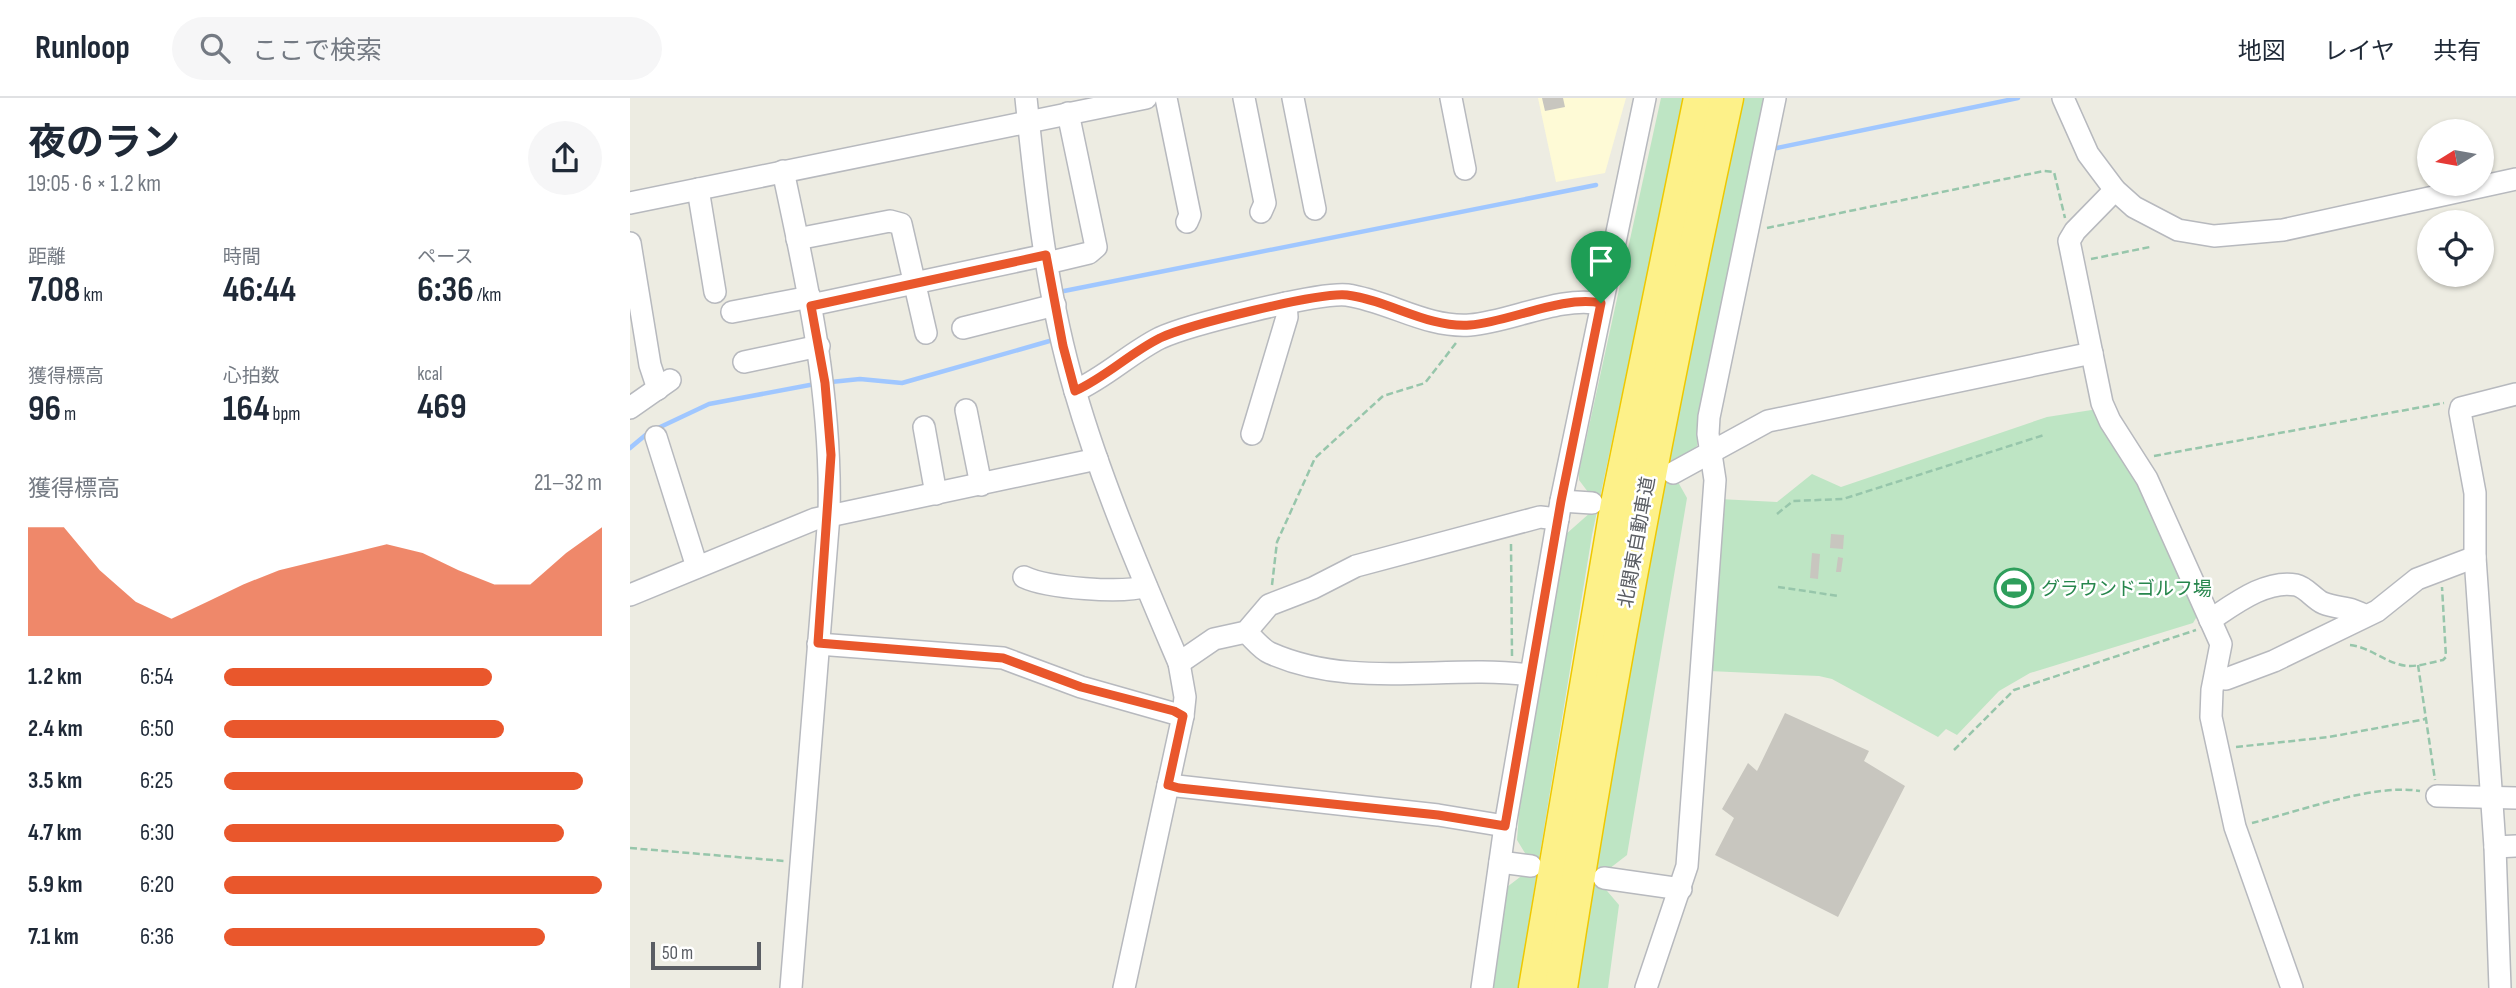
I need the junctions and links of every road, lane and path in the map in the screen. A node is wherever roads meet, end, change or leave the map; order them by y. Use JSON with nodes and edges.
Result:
{"nodes":[{"id":1,"x":1026,"y":98,"type":"edge"},
{"id":2,"x":1146,"y":98,"type":"edge"},
{"id":3,"x":1166,"y":98,"type":"edge"},
{"id":4,"x":1244,"y":98,"type":"edge"},
{"id":5,"x":1293,"y":98,"type":"edge"},
{"id":6,"x":1451,"y":98,"type":"edge"},
{"id":7,"x":1644,"y":98,"type":"edge"},
{"id":8,"x":1700,"y":98,"type":"edge"},
{"id":9,"x":1727,"y":98,"type":"edge"},
{"id":10,"x":1775,"y":98,"type":"edge"},
{"id":11,"x":2063,"y":98,"type":"edge"},
{"id":12,"x":1068,"y":113,"type":"junction"},
{"id":13,"x":1028,"y":121,"type":"junction"},
{"id":14,"x":1465,"y":169,"type":"dead end"},
{"id":15,"x":783,"y":171,"type":"junction"},
{"id":16,"x":2516,"y":179,"type":"edge"},
{"id":17,"x":698,"y":189,"type":"junction"},
{"id":18,"x":2115,"y":190,"type":"junction"},
{"id":19,"x":630,"y":203,"type":"edge"},
{"id":20,"x":1315,"y":209,"type":"dead end"},
{"id":21,"x":1261,"y":212,"type":"dead end"},
{"id":22,"x":1187,"y":222,"type":"dead end"},
{"id":23,"x":1746,"y":227,"type":"junction"},
{"id":24,"x":2075,"y":231,"type":"junction"},
{"id":25,"x":797,"y":239,"type":"junction"},
{"id":26,"x":630,"y":243,"type":"edge"},
{"id":27,"x":2150,"y":247,"type":"dead end"},
{"id":28,"x":1047,"y":259,"type":"junction"},
{"id":29,"x":2074,"y":263,"type":"junction"},
{"id":30,"x":915,"y":282,"type":"junction"},
{"id":31,"x":715,"y":292,"type":"dead end"},
{"id":32,"x":810,"y":301,"type":"junction"},
{"id":33,"x":1286,"y":303,"type":"junction"},
{"id":34,"x":1601,"y":303,"type":"junction"},
{"id":35,"x":1055,"y":306,"type":"junction"},
{"id":36,"x":732,"y":312,"type":"dead end"},
{"id":37,"x":636,"y":316,"type":"edge"},
{"id":38,"x":1471,"y":325,"type":"junction"},
{"id":39,"x":963,"y":328,"type":"dead end"},
{"id":40,"x":926,"y":333,"type":"dead end"},
{"id":41,"x":819,"y":346,"type":"junction"},
{"id":42,"x":2092,"y":353,"type":"junction"},
{"id":43,"x":744,"y":362,"type":"dead end"},
{"id":44,"x":1075,"y":391,"type":"junction"},
{"id":45,"x":2516,"y":394,"type":"edge"},
{"id":46,"x":630,"y":408,"type":"edge"},
{"id":47,"x":2461,"y":408,"type":"junction"},
{"id":48,"x":966,"y":410,"type":"dead end"},
{"id":49,"x":924,"y":427,"type":"dead end"},
{"id":50,"x":1252,"y":434,"type":"dead end"},
{"id":51,"x":2044,"y":435,"type":"dead end"},
{"id":52,"x":656,"y":437,"type":"dead end"},
{"id":53,"x":1711,"y":451,"type":"junction"},
{"id":54,"x":1097,"y":459,"type":"junction"},
{"id":55,"x":2139,"y":465,"type":"junction"},
{"id":56,"x":1673,"y":472,"type":"dead end"},
{"id":57,"x":981,"y":485,"type":"junction"},
{"id":58,"x":936,"y":494,"type":"junction"},
{"id":59,"x":1592,"y":503,"type":"dead end"},
{"id":60,"x":1559,"y":510,"type":"junction"},
{"id":61,"x":1777,"y":514,"type":"dead end"},
{"id":62,"x":829,"y":515,"type":"junction"},
{"id":63,"x":1511,"y":523,"type":"junction"},
{"id":64,"x":2475,"y":557,"type":"junction"},
{"id":65,"x":697,"y":567,"type":"junction"},
{"id":66,"x":2441,"y":569,"type":"junction"},
{"id":67,"x":1024,"y":577,"type":"dead end"},
{"id":68,"x":1146,"y":586,"type":"junction"},
{"id":69,"x":1777,"y":587,"type":"dead end"},
{"id":70,"x":630,"y":595,"type":"edge"},
{"id":71,"x":1839,"y":596,"type":"dead end"},
{"id":72,"x":1269,"y":605,"type":"junction"},
{"id":73,"x":2365,"y":616,"type":"junction"},
{"id":74,"x":2210,"y":620,"type":"junction"},
{"id":75,"x":1246,"y":632,"type":"junction"},
{"id":76,"x":2316,"y":640,"type":"junction"},
{"id":77,"x":818,"y":643,"type":"junction"},
{"id":78,"x":1179,"y":663,"type":"junction"},
{"id":79,"x":2418,"y":665,"type":"junction"},
{"id":80,"x":1522,"y":674,"type":"junction"},
{"id":81,"x":2215,"y":678,"type":"junction"},
{"id":82,"x":1183,"y":716,"type":"junction"},
{"id":83,"x":2428,"y":719,"type":"junction"},
{"id":84,"x":2218,"y":749,"type":"junction"},
{"id":85,"x":1954,"y":750,"type":"dead end"},
{"id":86,"x":1168,"y":785,"type":"junction"},
{"id":87,"x":2437,"y":796,"type":"junction"},
{"id":88,"x":2492,"y":799,"type":"junction"},
{"id":89,"x":2516,"y":799,"type":"edge"},
{"id":90,"x":1505,"y":826,"type":"junction"},
{"id":91,"x":2235,"y":827,"type":"junction"},
{"id":92,"x":2505,"y":847,"type":"edge"},
{"id":93,"x":630,"y":848,"type":"edge"},
{"id":94,"x":1500,"y":862,"type":"junction"},
{"id":95,"x":802,"y":863,"type":"junction"},
{"id":96,"x":1531,"y":866,"type":"dead end"},
{"id":97,"x":1604,"y":878,"type":"dead end"},
{"id":98,"x":1681,"y":889,"type":"junction"},
{"id":99,"x":791,"y":988,"type":"edge"},
{"id":100,"x":1124,"y":988,"type":"edge"},
{"id":101,"x":1482,"y":988,"type":"edge"},
{"id":102,"x":1535,"y":988,"type":"edge"},
{"id":103,"x":1561,"y":988,"type":"edge"},
{"id":104,"x":1646,"y":988,"type":"edge"},
{"id":105,"x":2292,"y":988,"type":"edge"},
{"id":106,"x":2500,"y":988,"type":"edge"}],
"edges":[{"from":1,"to":13,"type":"street"},
{"from":2,"to":12,"type":"street"},
{"from":3,"to":22,"type":"street"},
{"from":4,"to":21,"type":"street"},
{"from":5,"to":20,"type":"street"},
{"from":6,"to":14,"type":"street"},
{"from":7,"to":34,"type":"street"},
{"from":8,"to":102,"type":"highway","name":"北関東自動車道"},
{"from":9,"to":103,"type":"highway","name":"北関東自動車道"},
{"from":10,"to":23,"type":"street"},
{"from":11,"to":18,"type":"street"},
{"from":12,"to":13,"type":"street"},
{"from":12,"to":28,"type":"street"},
{"from":13,"to":15,"type":"street"},
{"from":13,"to":28,"type":"street"},
{"from":15,"to":17,"type":"street"},
{"from":15,"to":25,"type":"street"},
{"from":16,"to":18,"type":"street"},
{"from":17,"to":19,"type":"street"},
{"from":17,"to":31,"type":"street"},
{"from":18,"to":24,"type":"street"},
{"from":23,"to":24,"type":"path"},
{"from":23,"to":53,"type":"street"},
{"from":24,"to":29,"type":"street"},
{"from":25,"to":30,"type":"street"},
{"from":25,"to":32,"type":"street"},
{"from":26,"to":37,"type":"street"},
{"from":27,"to":29,"type":"path"},
{"from":28,"to":30,"type":"street"},
{"from":28,"to":35,"type":"street"},
{"from":29,"to":42,"type":"street"},
{"from":30,"to":32,"type":"street"},
{"from":30,"to":40,"type":"street"},
{"from":32,"to":36,"type":"street"},
{"from":32,"to":41,"type":"street"},
{"from":33,"to":38,"type":"street"},
{"from":33,"to":44,"type":"street"},
{"from":33,"to":50,"type":"street"},
{"from":34,"to":38,"type":"street"},
{"from":34,"to":60,"type":"street"},
{"from":35,"to":39,"type":"street"},
{"from":35,"to":44,"type":"street"},
{"from":37,"to":46,"type":"street"},
{"from":38,"to":72,"type":"path"},
{"from":41,"to":43,"type":"street"},
{"from":41,"to":62,"type":"street"},
{"from":42,"to":53,"type":"street"},
{"from":42,"to":55,"type":"street"},
{"from":44,"to":54,"type":"street"},
{"from":45,"to":47,"type":"street"},
{"from":47,"to":55,"type":"path"},
{"from":47,"to":64,"type":"street"},
{"from":48,"to":57,"type":"street"},
{"from":49,"to":58,"type":"street"},
{"from":51,"to":61,"type":"path"},
{"from":52,"to":65,"type":"street"},
{"from":53,"to":56,"type":"street"},
{"from":53,"to":98,"type":"street"},
{"from":54,"to":57,"type":"street"},
{"from":54,"to":68,"type":"street"},
{"from":55,"to":74,"type":"street"},
{"from":57,"to":58,"type":"street"},
{"from":58,"to":62,"type":"street"},
{"from":59,"to":60,"type":"street"},
{"from":60,"to":63,"type":"street"},
{"from":60,"to":80,"type":"street"},
{"from":62,"to":65,"type":"street"},
{"from":62,"to":77,"type":"street"},
{"from":63,"to":72,"type":"street"},
{"from":63,"to":80,"type":"path"},
{"from":64,"to":66,"type":"street"},
{"from":64,"to":88,"type":"street"},
{"from":65,"to":70,"type":"street"},
{"from":66,"to":73,"type":"street"},
{"from":66,"to":79,"type":"path"},
{"from":67,"to":68,"type":"street"},
{"from":68,"to":78,"type":"street"},
{"from":69,"to":71,"type":"path"},
{"from":72,"to":75,"type":"street"},
{"from":73,"to":74,"type":"street"},
{"from":73,"to":76,"type":"street"},
{"from":74,"to":81,"type":"street"},
{"from":74,"to":85,"type":"path"},
{"from":75,"to":78,"type":"street"},
{"from":75,"to":80,"type":"street"},
{"from":76,"to":79,"type":"path"},
{"from":76,"to":81,"type":"street"},
{"from":77,"to":82,"type":"street"},
{"from":77,"to":95,"type":"street"},
{"from":78,"to":82,"type":"street"},
{"from":79,"to":83,"type":"path"},
{"from":80,"to":90,"type":"street"},
{"from":81,"to":84,"type":"street"},
{"from":82,"to":86,"type":"street"},
{"from":83,"to":84,"type":"path"},
{"from":83,"to":87,"type":"path"},
{"from":84,"to":91,"type":"street"},
{"from":86,"to":90,"type":"street"},
{"from":86,"to":100,"type":"street"},
{"from":87,"to":88,"type":"street"},
{"from":87,"to":91,"type":"path"},
{"from":88,"to":89,"type":"street"},
{"from":88,"to":92,"type":"street"},
{"from":90,"to":94,"type":"street"},
{"from":91,"to":105,"type":"street"},
{"from":92,"to":106,"type":"street"},
{"from":93,"to":95,"type":"path"},
{"from":94,"to":96,"type":"street"},
{"from":94,"to":101,"type":"street"},
{"from":95,"to":99,"type":"street"},
{"from":97,"to":98,"type":"street"},
{"from":98,"to":104,"type":"street"}]}
